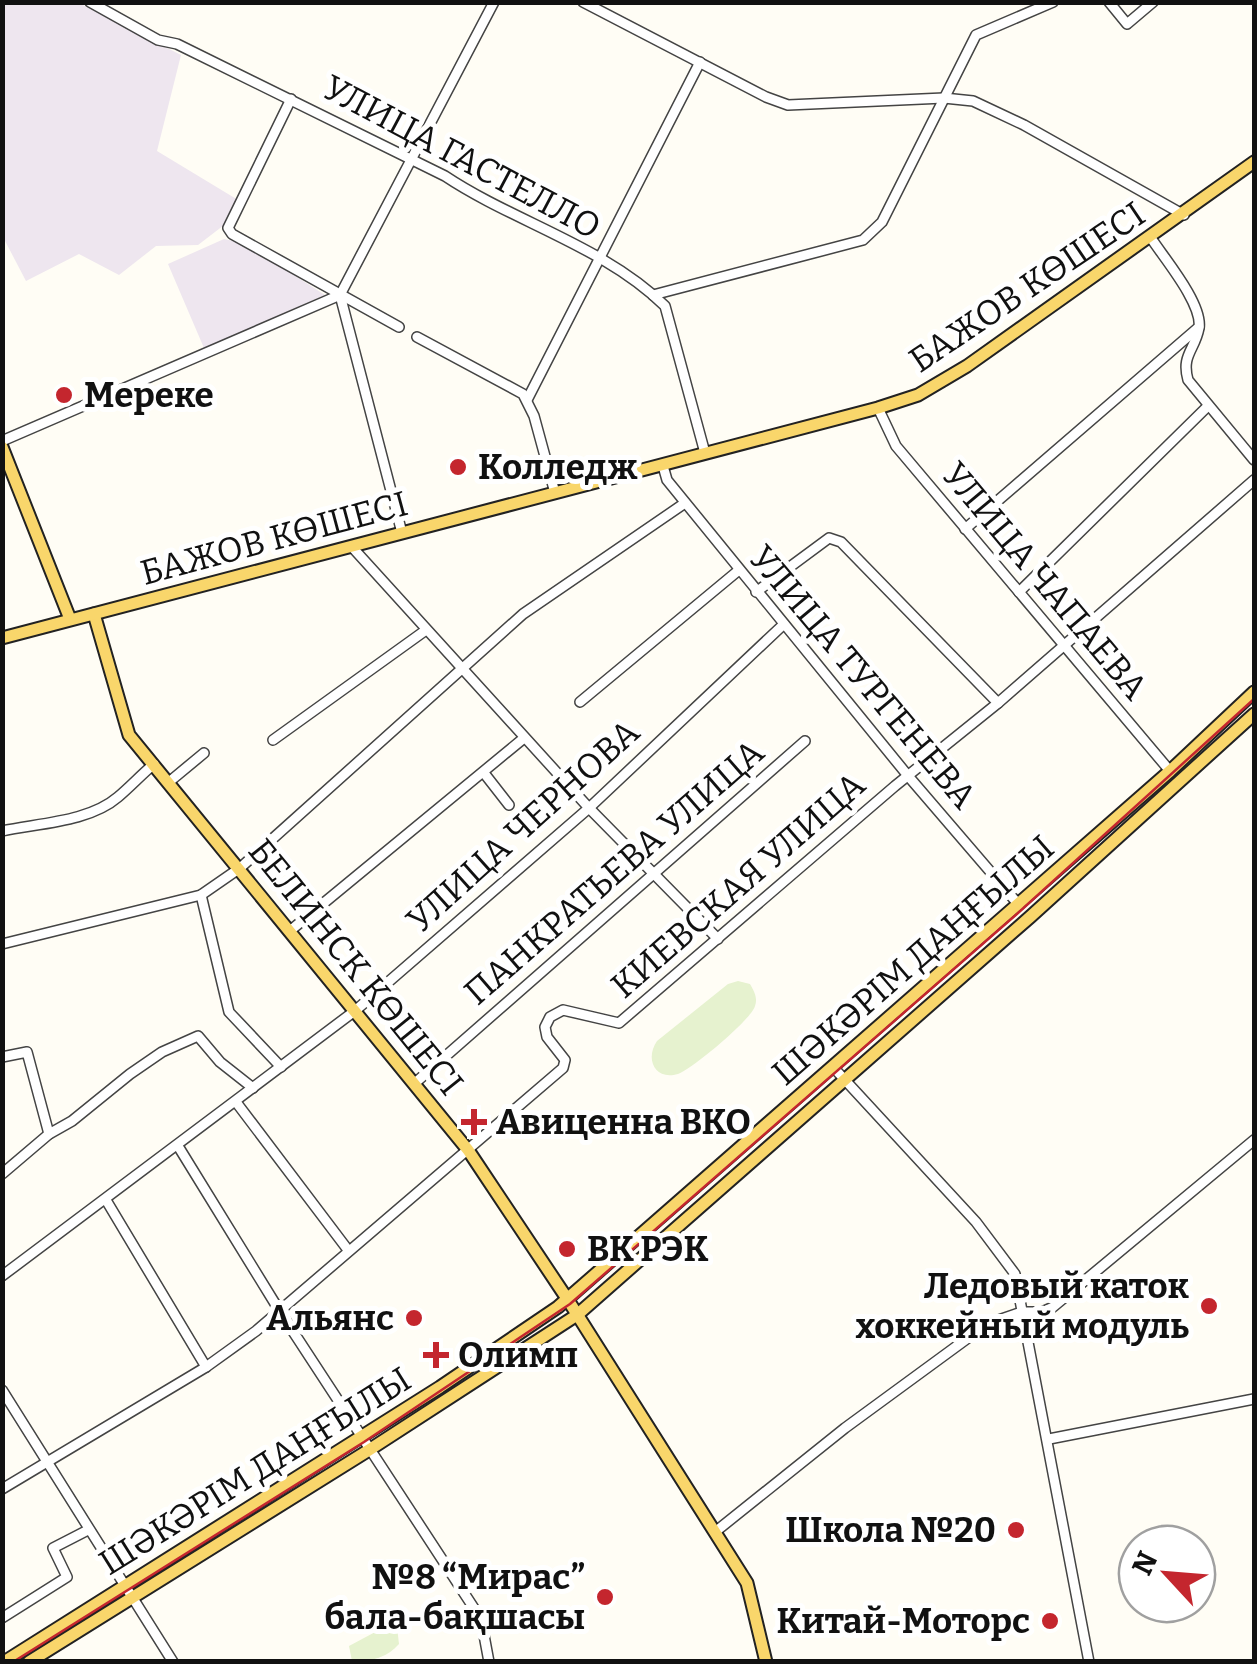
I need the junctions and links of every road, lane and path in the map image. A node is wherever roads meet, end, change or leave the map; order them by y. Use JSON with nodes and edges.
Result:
{"nodes":[{"id":1,"x":90,"y":2,"type":"edge"},
{"id":2,"x":494,"y":2,"type":"edge"},
{"id":3,"x":583,"y":2,"type":"edge"},
{"id":4,"x":1053,"y":2,"type":"edge"},
{"id":5,"x":1109,"y":2,"type":"edge"},
{"id":6,"x":1153,"y":2,"type":"edge"},
{"id":7,"x":700,"y":62,"type":"junction"},
{"id":8,"x":944,"y":98,"type":"junction"},
{"id":9,"x":291,"y":99,"type":"junction"},
{"id":10,"x":412,"y":160,"type":"junction"},
{"id":11,"x":1252,"y":169,"type":"edge"},
{"id":12,"x":1184,"y":215,"type":"junction"},
{"id":13,"x":1150,"y":238,"type":"junction"},
{"id":14,"x":600,"y":259,"type":"junction"},
{"id":15,"x":653,"y":294,"type":"junction"},
{"id":16,"x":340,"y":296,"type":"junction"},
{"id":17,"x":1199,"y":326,"type":"junction"},
{"id":18,"x":399,"y":327,"type":"dead end"},
{"id":19,"x":417,"y":337,"type":"dead end"},
{"id":20,"x":527,"y":400,"type":"junction"},
{"id":21,"x":1208,"y":406,"type":"junction"},
{"id":22,"x":878,"y":408,"type":"junction"},
{"id":23,"x":2,"y":444,"type":"edge"},
{"id":24,"x":704,"y":453,"type":"junction"},
{"id":25,"x":1254,"y":460,"type":"edge"},
{"id":26,"x":663,"y":466,"type":"junction"},
{"id":27,"x":1254,"y":480,"type":"edge"},
{"id":28,"x":555,"y":493,"type":"junction"},
{"id":29,"x":684,"y":503,"type":"junction"},
{"id":30,"x":964,"y":528,"type":"junction"},
{"id":31,"x":402,"y":534,"type":"junction"},
{"id":32,"x":352,"y":547,"type":"junction"},
{"id":33,"x":739,"y":570,"type":"junction"},
{"id":34,"x":756,"y":592,"type":"junction"},
{"id":35,"x":1018,"y":592,"type":"junction"},
{"id":36,"x":94,"y":614,"type":"junction"},
{"id":37,"x":70,"y":619,"type":"junction"},
{"id":38,"x":784,"y":624,"type":"junction"},
{"id":39,"x":426,"y":630,"type":"junction"},
{"id":40,"x":2,"y":638,"type":"edge"},
{"id":41,"x":1063,"y":648,"type":"junction"},
{"id":42,"x":460,"y":669,"type":"junction"},
{"id":43,"x":1254,"y":692,"type":"edge"},
{"id":44,"x":580,"y":702,"type":"dead end"},
{"id":45,"x":998,"y":704,"type":"junction"},
{"id":46,"x":1254,"y":714,"type":"edge"},
{"id":47,"x":524,"y":738,"type":"junction"},
{"id":48,"x":273,"y":740,"type":"dead end"},
{"id":49,"x":805,"y":741,"type":"dead end"},
{"id":50,"x":204,"y":752,"type":"dead end"},
{"id":51,"x":154,"y":764,"type":"junction"},
{"id":52,"x":1170,"y":771,"type":"junction"},
{"id":53,"x":484,"y":773,"type":"junction"},
{"id":54,"x":909,"y":777,"type":"junction"},
{"id":55,"x":169,"y":782,"type":"junction"},
{"id":56,"x":1181,"y":782,"type":"junction"},
{"id":57,"x":509,"y":805,"type":"dead end"},
{"id":58,"x":588,"y":808,"type":"junction"},
{"id":59,"x":2,"y":831,"type":"edge"},
{"id":60,"x":240,"y":868,"type":"junction"},
{"id":61,"x":654,"y":874,"type":"junction"},
{"id":62,"x":200,"y":895,"type":"junction"},
{"id":63,"x":1019,"y":905,"type":"junction"},
{"id":64,"x":1030,"y":918,"type":"junction"},
{"id":65,"x":291,"y":930,"type":"junction"},
{"id":66,"x":718,"y":939,"type":"junction"},
{"id":67,"x":2,"y":944,"type":"edge"},
{"id":68,"x":356,"y":1010,"type":"junction"},
{"id":69,"x":2,"y":1057,"type":"edge"},
{"id":70,"x":282,"y":1067,"type":"junction"},
{"id":71,"x":833,"y":1067,"type":"junction"},
{"id":72,"x":845,"y":1080,"type":"junction"},
{"id":73,"x":414,"y":1083,"type":"junction"},
{"id":74,"x":253,"y":1088,"type":"junction"},
{"id":75,"x":236,"y":1102,"type":"junction"},
{"id":76,"x":49,"y":1134,"type":"junction"},
{"id":77,"x":1254,"y":1140,"type":"edge"},
{"id":78,"x":178,"y":1146,"type":"junction"},
{"id":79,"x":468,"y":1150,"type":"junction"},
{"id":80,"x":2,"y":1174,"type":"edge"},
{"id":81,"x":106,"y":1200,"type":"junction"},
{"id":82,"x":348,"y":1250,"type":"junction"},
{"id":83,"x":2,"y":1276,"type":"edge"},
{"id":84,"x":568,"y":1300,"type":"junction"},
{"id":85,"x":279,"y":1310,"type":"junction"},
{"id":86,"x":1022,"y":1312,"type":"junction"},
{"id":87,"x":577,"y":1315,"type":"junction"},
{"id":88,"x":206,"y":1366,"type":"junction"},
{"id":89,"x":2,"y":1390,"type":"edge"},
{"id":90,"x":1254,"y":1398,"type":"edge"},
{"id":91,"x":361,"y":1437,"type":"junction"},
{"id":92,"x":1049,"y":1439,"type":"junction"},
{"id":93,"x":369,"y":1450,"type":"junction"},
{"id":94,"x":46,"y":1462,"type":"junction"},
{"id":95,"x":2,"y":1489,"type":"edge"},
{"id":96,"x":88,"y":1530,"type":"junction"},
{"id":97,"x":716,"y":1532,"type":"junction"},
{"id":98,"x":124,"y":1586,"type":"junction"},
{"id":99,"x":131,"y":1598,"type":"junction"},
{"id":100,"x":2,"y":1618,"type":"edge"},
{"id":101,"x":4,"y":1662,"type":"edge"},
{"id":102,"x":29,"y":1662,"type":"edge"},
{"id":103,"x":172,"y":1662,"type":"edge"},
{"id":104,"x":489,"y":1662,"type":"edge"},
{"id":105,"x":766,"y":1662,"type":"edge"},
{"id":106,"x":1089,"y":1662,"type":"edge"}],
"edges":[{"from":1,"to":9,"type":"street","name":"УЛИЦА ГАСТЕЛЛО"},
{"from":2,"to":10,"type":"street"},
{"from":3,"to":7,"type":"street"},
{"from":4,"to":8,"type":"street"},
{"from":5,"to":6,"type":"street"},
{"from":7,"to":8,"type":"street"},
{"from":7,"to":14,"type":"street"},
{"from":8,"to":12,"type":"street"},
{"from":8,"to":15,"type":"street"},
{"from":9,"to":10,"type":"street","name":"УЛИЦА ГАСТЕЛЛО"},
{"from":9,"to":16,"type":"street"},
{"from":10,"to":14,"type":"street","name":"УЛИЦА ГАСТЕЛЛО"},
{"from":10,"to":16,"type":"street"},
{"from":11,"to":12,"type":"main road","name":"БАЖОВ КӨШЕСІ"},
{"from":12,"to":13,"type":"main road","name":"БАЖОВ КӨШЕСІ"},
{"from":13,"to":17,"type":"street"},
{"from":13,"to":22,"type":"main road","name":"БАЖОВ КӨШЕСІ"},
{"from":14,"to":15,"type":"street","name":"УЛИЦА ГАСТЕЛЛО"},
{"from":14,"to":20,"type":"street"},
{"from":15,"to":24,"type":"street"},
{"from":16,"to":18,"type":"street"},
{"from":16,"to":23,"type":"street"},
{"from":16,"to":31,"type":"street"},
{"from":17,"to":21,"type":"street"},
{"from":17,"to":30,"type":"street"},
{"from":19,"to":20,"type":"street"},
{"from":20,"to":28,"type":"street"},
{"from":21,"to":25,"type":"street"},
{"from":21,"to":35,"type":"street"},
{"from":22,"to":24,"type":"main road","name":"БАЖОВ КӨШЕСІ"},
{"from":22,"to":30,"type":"street","name":"УЛИЦА ЧАПАЕВА"},
{"from":23,"to":37,"type":"main road"},
{"from":24,"to":26,"type":"main road","name":"БАЖОВ КӨШЕСІ"},
{"from":26,"to":28,"type":"main road","name":"БАЖОВ КӨШЕСІ"},
{"from":26,"to":29,"type":"street","name":"УЛИЦА ТУРГЕНЕВА"},
{"from":27,"to":41,"type":"street","name":"КИЕВСКАЯ УЛИЦА"},
{"from":28,"to":31,"type":"main road","name":"БАЖОВ КӨШЕСІ"},
{"from":29,"to":33,"type":"street","name":"УЛИЦА ТУРГЕНЕВА"},
{"from":29,"to":42,"type":"street"},
{"from":30,"to":35,"type":"street","name":"УЛИЦА ЧАПАЕВА"},
{"from":31,"to":32,"type":"main road","name":"БАЖОВ КӨШЕСІ"},
{"from":32,"to":36,"type":"main road","name":"БАЖОВ КӨШЕСІ"},
{"from":32,"to":39,"type":"street"},
{"from":33,"to":34,"type":"street","name":"УЛИЦА ТУРГЕНЕВА"},
{"from":33,"to":44,"type":"street"},
{"from":34,"to":38,"type":"street","name":"УЛИЦА ТУРГЕНЕВА"},
{"from":34,"to":45,"type":"street"},
{"from":35,"to":41,"type":"street","name":"УЛИЦА ЧАПАЕВА"},
{"from":36,"to":37,"type":"main road","name":"БАЖОВ КӨШЕСІ"},
{"from":36,"to":51,"type":"main road","name":"БЕЛИНСК КӨШЕСІ"},
{"from":37,"to":40,"type":"main road","name":"БАЖОВ КӨШЕСІ"},
{"from":38,"to":54,"type":"street","name":"УЛИЦА ТУРГЕНЕВА"},
{"from":38,"to":58,"type":"street","name":"УЛИЦА ЧЕРНОВА"},
{"from":39,"to":42,"type":"street"},
{"from":39,"to":48,"type":"street"},
{"from":41,"to":45,"type":"street","name":"КИЕВСКАЯ УЛИЦА"},
{"from":41,"to":52,"type":"street","name":"УЛИЦА ЧАПАЕВА"},
{"from":42,"to":47,"type":"street"},
{"from":42,"to":60,"type":"street"},
{"from":43,"to":52,"type":"main road","name":"ШӘКӘРІМ ДАҢҒЫЛЫ"},
{"from":45,"to":54,"type":"street","name":"КИЕВСКАЯ УЛИЦА"},
{"from":46,"to":56,"type":"main road","name":"ШӘКӘРІМ ДАҢҒЫЛЫ"},
{"from":47,"to":53,"type":"street"},
{"from":47,"to":58,"type":"street"},
{"from":49,"to":61,"type":"street","name":"ПАНКРАТЬЕВА УЛИЦА"},
{"from":50,"to":55,"type":"street"},
{"from":51,"to":55,"type":"main road","name":"БЕЛИНСК КӨШЕСІ"},
{"from":51,"to":59,"type":"street"},
{"from":52,"to":56,"type":"main road","name":"УЛИЦА ЧАПАЕВА"},
{"from":52,"to":63,"type":"main road","name":"ШӘКӘРІМ ДАҢҒЫЛЫ"},
{"from":53,"to":57,"type":"street"},
{"from":53,"to":65,"type":"street"},
{"from":54,"to":63,"type":"street","name":"УЛИЦА ТУРГЕНЕВА"},
{"from":54,"to":66,"type":"street","name":"КИЕВСКАЯ УЛИЦА"},
{"from":55,"to":60,"type":"main road","name":"БЕЛИНСК КӨШЕСІ"},
{"from":56,"to":64,"type":"main road","name":"ШӘКӘРІМ ДАҢҒЫЛЫ"},
{"from":58,"to":61,"type":"street"},
{"from":58,"to":68,"type":"street","name":"УЛИЦА ЧЕРНОВА"},
{"from":60,"to":62,"type":"street"},
{"from":60,"to":65,"type":"main road","name":"БЕЛИНСК КӨШЕСІ"},
{"from":61,"to":66,"type":"street"},
{"from":61,"to":73,"type":"street","name":"ПАНКРАТЬЕВА УЛИЦА"},
{"from":62,"to":67,"type":"street"},
{"from":62,"to":70,"type":"street"},
{"from":63,"to":64,"type":"main road","name":"УЛИЦА ТУРГЕНЕВА"},
{"from":63,"to":71,"type":"main road","name":"ШӘКӘРІМ ДАҢҒЫЛЫ"},
{"from":64,"to":72,"type":"main road","name":"ШӘКӘРІМ ДАҢҒЫЛЫ"},
{"from":65,"to":68,"type":"main road","name":"БЕЛИНСК КӨШЕСІ"},
{"from":66,"to":79,"type":"street","name":"КИЕВСКАЯ УЛИЦА"},
{"from":68,"to":70,"type":"street","name":"УЛИЦА ЧЕРНОВА"},
{"from":68,"to":73,"type":"main road","name":"БЕЛИНСК КӨШЕСІ"},
{"from":69,"to":76,"type":"street"},
{"from":70,"to":74,"type":"street","name":"УЛИЦА ЧЕРНОВА"},
{"from":71,"to":72,"type":"street"},
{"from":71,"to":84,"type":"main road","name":"ШӘКӘРІМ ДАҢҒЫЛЫ"},
{"from":72,"to":86,"type":"street"},
{"from":72,"to":87,"type":"main road","name":"ШӘКӘРІМ ДАҢҒЫЛЫ"},
{"from":73,"to":79,"type":"main road","name":"БЕЛИНСК КӨШЕСІ"},
{"from":74,"to":75,"type":"street","name":"УЛИЦА ЧЕРНОВА"},
{"from":74,"to":76,"type":"street"},
{"from":75,"to":78,"type":"street","name":"УЛИЦА ЧЕРНОВА"},
{"from":75,"to":82,"type":"street"},
{"from":76,"to":80,"type":"street"},
{"from":77,"to":86,"type":"street"},
{"from":78,"to":81,"type":"street","name":"УЛИЦА ЧЕРНОВА"},
{"from":78,"to":85,"type":"street"},
{"from":79,"to":82,"type":"street","name":"КИЕВСКАЯ УЛИЦА"},
{"from":79,"to":84,"type":"main road","name":"БЕЛИНСК КӨШЕСІ"},
{"from":81,"to":83,"type":"street","name":"УЛИЦА ЧЕРНОВА"},
{"from":81,"to":88,"type":"street"},
{"from":82,"to":85,"type":"street","name":"КИЕВСКАЯ УЛИЦА"},
{"from":84,"to":87,"type":"main road","name":"БЕЛИНСК КӨШЕСІ"},
{"from":84,"to":91,"type":"main road","name":"ШӘКӘРІМ ДАҢҒЫЛЫ"},
{"from":85,"to":88,"type":"street","name":"КИЕВСКАЯ УЛИЦА"},
{"from":85,"to":91,"type":"street"},
{"from":86,"to":92,"type":"street"},
{"from":86,"to":97,"type":"street"},
{"from":87,"to":93,"type":"main road","name":"ШӘКӘРІМ ДАҢҒЫЛЫ"},
{"from":87,"to":97,"type":"main road","name":"БЕЛИНСК КӨШЕСІ"},
{"from":88,"to":94,"type":"street","name":"КИЕВСКАЯ УЛИЦА"},
{"from":89,"to":94,"type":"street"},
{"from":90,"to":92,"type":"street"},
{"from":91,"to":93,"type":"street"},
{"from":91,"to":98,"type":"main road","name":"ШӘКӘРІМ ДАҢҒЫЛЫ"},
{"from":92,"to":106,"type":"street"},
{"from":93,"to":99,"type":"main road","name":"ШӘКӘРІМ ДАҢҒЫЛЫ"},
{"from":93,"to":104,"type":"street"},
{"from":94,"to":95,"type":"street","name":"КИЕВСКАЯ УЛИЦА"},
{"from":94,"to":96,"type":"street"},
{"from":96,"to":98,"type":"street"},
{"from":96,"to":100,"type":"street"},
{"from":97,"to":105,"type":"main road","name":"БЕЛИНСК КӨШЕСІ"},
{"from":98,"to":99,"type":"street"},
{"from":98,"to":101,"type":"main road","name":"ШӘКӘРІМ ДАҢҒЫЛЫ"},
{"from":99,"to":102,"type":"main road","name":"ШӘКӘРІМ ДАҢҒЫЛЫ"},
{"from":99,"to":103,"type":"street"}]}
